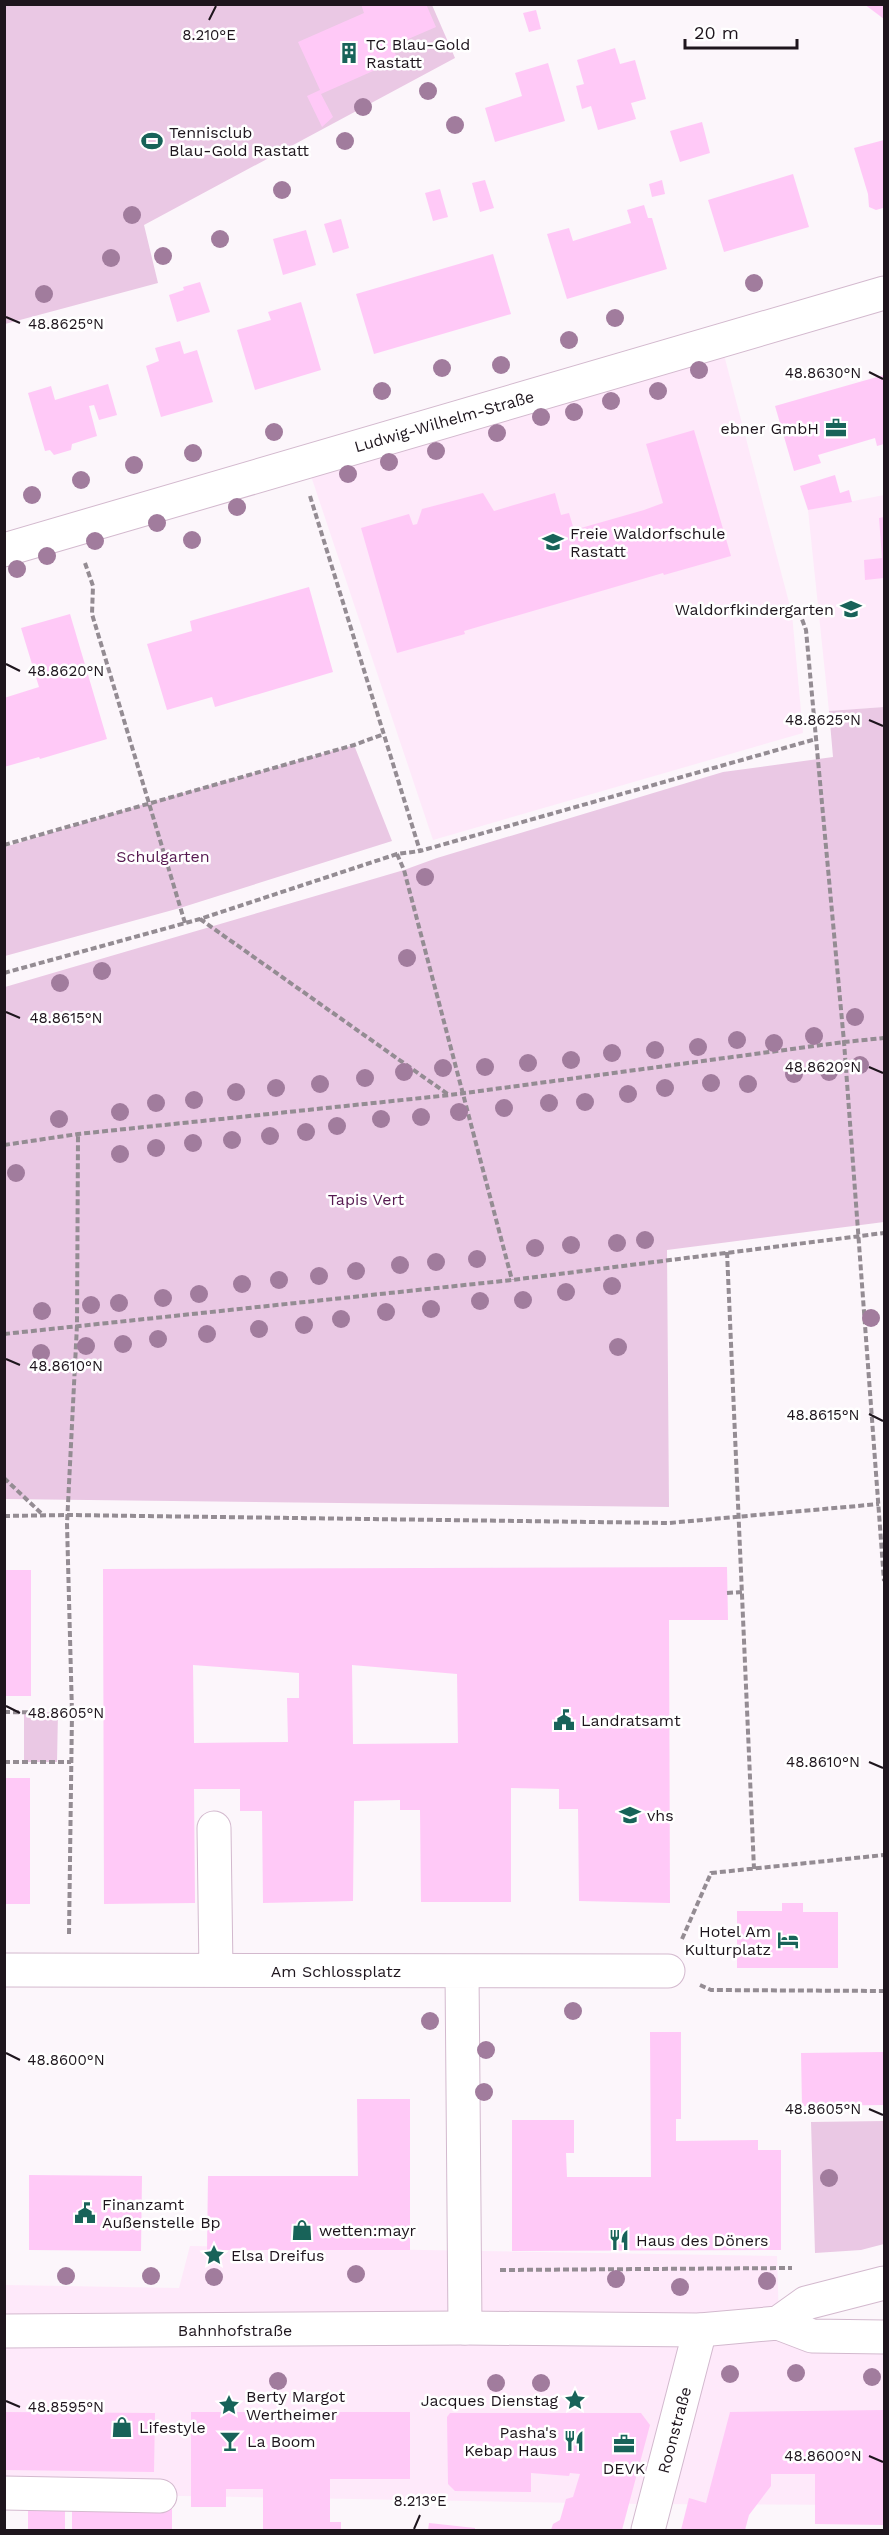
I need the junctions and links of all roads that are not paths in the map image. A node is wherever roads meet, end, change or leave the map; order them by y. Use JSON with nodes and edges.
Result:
{"nodes":[{"id":1,"x":885,"y":293,"type":"edge"},
{"id":2,"x":4,"y":550,"type":"edge"},
{"id":3,"x":214,"y":1828,"type":"dead end"},
{"id":4,"x":4,"y":1970,"type":"edge"},
{"id":5,"x":216,"y":1970,"type":"junction"},
{"id":6,"x":462,"y":1971,"type":"junction"},
{"id":7,"x":668,"y":1971,"type":"road end"},
{"id":8,"x":885,"y":2283,"type":"edge"},
{"id":9,"x":778,"y":2323,"type":"junction"},
{"id":10,"x":465,"y":2328,"type":"junction"},
{"id":11,"x":700,"y":2330,"type":"junction"},
{"id":12,"x":4,"y":2331,"type":"edge"},
{"id":13,"x":885,"y":2337,"type":"edge"},
{"id":14,"x":4,"y":2493,"type":"edge"},
{"id":15,"x":160,"y":2496,"type":"dead end"},
{"id":16,"x":648,"y":2530,"type":"edge"}],
"edges":[{"from":1,"to":2,"type":"street","name":"Ludwig-Wilhelm-Straße"},
{"from":3,"to":5,"type":"street"},
{"from":4,"to":5,"type":"street","name":"Am Schlossplatz"},
{"from":5,"to":6,"type":"street","name":"Am Schlossplatz"},
{"from":6,"to":7,"type":"street","name":"Am Schlossplatz"},
{"from":6,"to":10,"type":"street"},
{"from":8,"to":9,"type":"street"},
{"from":9,"to":11,"type":"street","name":"Bahnhofstraße"},
{"from":9,"to":13,"type":"street","name":"Bahnhofstraße"},
{"from":10,"to":11,"type":"street","name":"Bahnhofstraße"},
{"from":10,"to":12,"type":"street","name":"Bahnhofstraße"},
{"from":11,"to":16,"type":"street","name":"Roonstraße"},
{"from":14,"to":15,"type":"street"}]}
